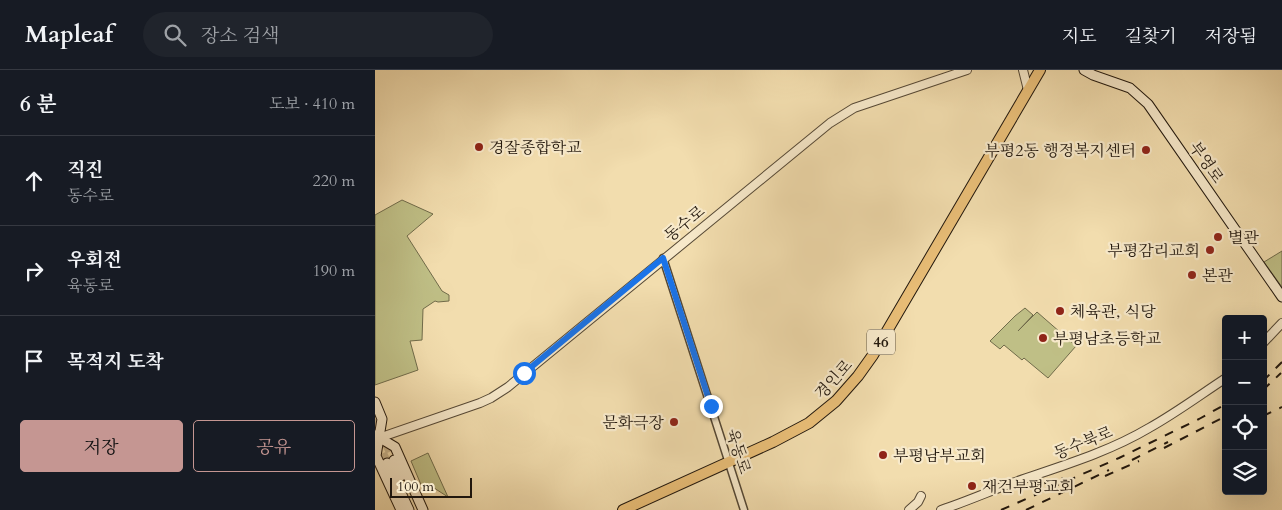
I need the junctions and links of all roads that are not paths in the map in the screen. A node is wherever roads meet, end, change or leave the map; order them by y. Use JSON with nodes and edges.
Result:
{"nodes":[{"id":1,"x":967,"y":70,"type":"edge"},
{"id":2,"x":1023,"y":70,"type":"edge"},
{"id":3,"x":1040,"y":70,"type":"edge"},
{"id":4,"x":1084,"y":70,"type":"edge"},
{"id":5,"x":1029,"y":90,"type":"junction"},
{"id":6,"x":663,"y":258,"type":"junction"},
{"id":7,"x":1282,"y":297,"type":"edge"},
{"id":8,"x":1282,"y":323,"type":"edge"},
{"id":9,"x":1267,"y":339,"type":"edge"},
{"id":10,"x":1222,"y":381,"type":"edge"},
{"id":11,"x":375,"y":402,"type":"edge"},
{"id":12,"x":376,"y":437,"type":"edge"},
{"id":13,"x":729,"y":463,"type":"junction"},
{"id":14,"x":921,"y":496,"type":"dead end"},
{"id":15,"x":913,"y":509,"type":"edge"},
{"id":16,"x":401,"y":510,"type":"edge"},
{"id":17,"x":409,"y":510,"type":"edge"},
{"id":18,"x":417,"y":510,"type":"edge"},
{"id":19,"x":423,"y":510,"type":"edge"},
{"id":20,"x":623,"y":510,"type":"edge"},
{"id":21,"x":743,"y":510,"type":"edge"},
{"id":22,"x":941,"y":510,"type":"edge"}],
"edges":[{"from":1,"to":6,"type":"street","name":"동수로"},
{"from":2,"to":5,"type":"street"},
{"from":3,"to":5,"type":"main road","name":"경인로","number":"46"},
{"from":4,"to":7,"type":"main road","name":"부영로"},
{"from":5,"to":13,"type":"main road","name":"경인로","number":"46"},
{"from":6,"to":12,"type":"street","name":"동수로"},
{"from":6,"to":13,"type":"street","name":"육동로"},
{"from":8,"to":9,"type":"street"},
{"from":10,"to":22,"type":"street","name":"동수북로"},
{"from":11,"to":12,"type":"main road"},
{"from":12,"to":16,"type":"main road"},
{"from":12,"to":19,"type":"main road"},
{"from":13,"to":20,"type":"main road","name":"경인로","number":"46"},
{"from":13,"to":21,"type":"street","name":"육동로"},
{"from":14,"to":15,"type":"street"},
{"from":17,"to":18,"type":"main road"}]}
